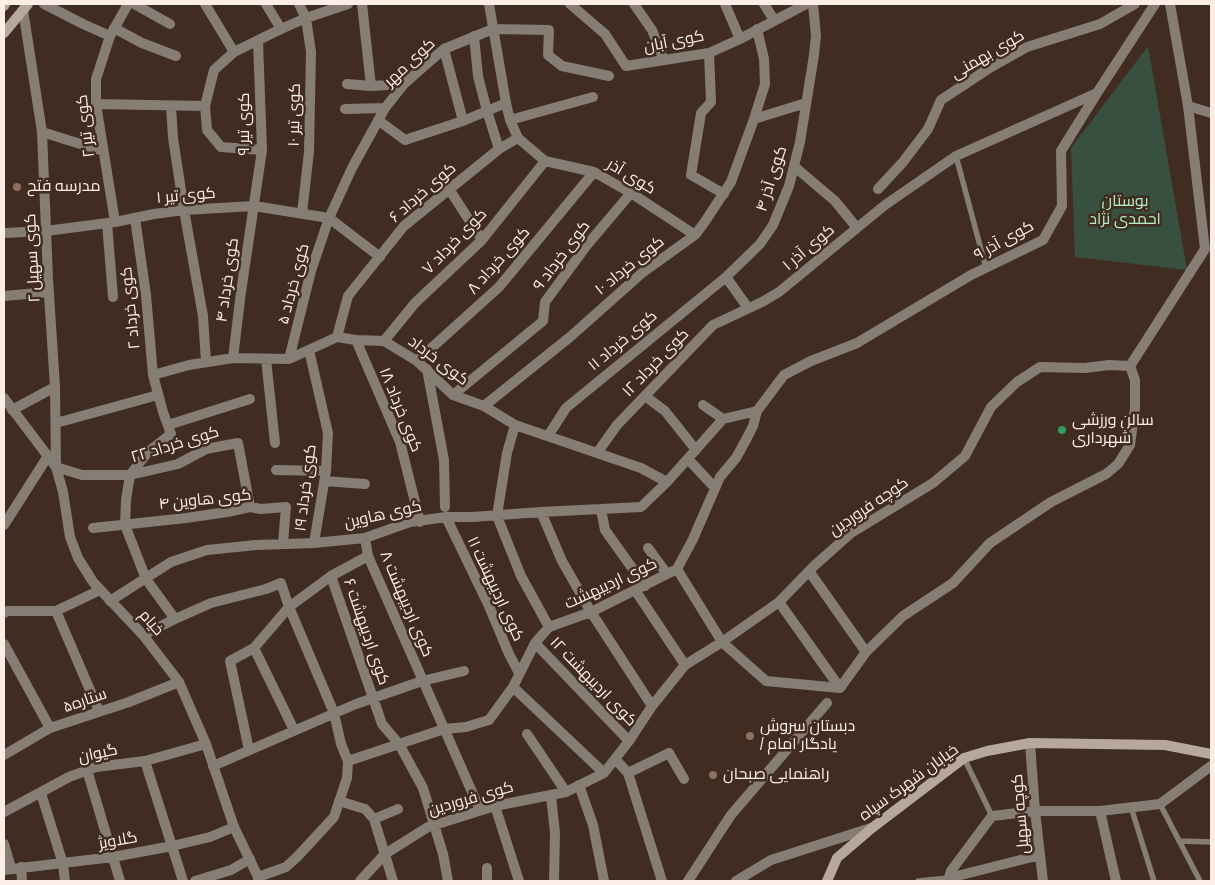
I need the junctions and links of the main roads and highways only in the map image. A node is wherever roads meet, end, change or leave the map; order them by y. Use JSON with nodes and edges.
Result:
{"nodes":[{"id":1,"x":25,"y":7,"type":"edge"},
{"id":2,"x":4,"y":33,"type":"edge"},
{"id":3,"x":1211,"y":754,"type":"edge"},
{"id":4,"x":827,"y":881,"type":"edge"}],
"edges":[{"from":1,"to":2,"type":"main road"},
{"from":3,"to":4,"type":"main road","name":"خیابان شهرک سپاه"}]}
